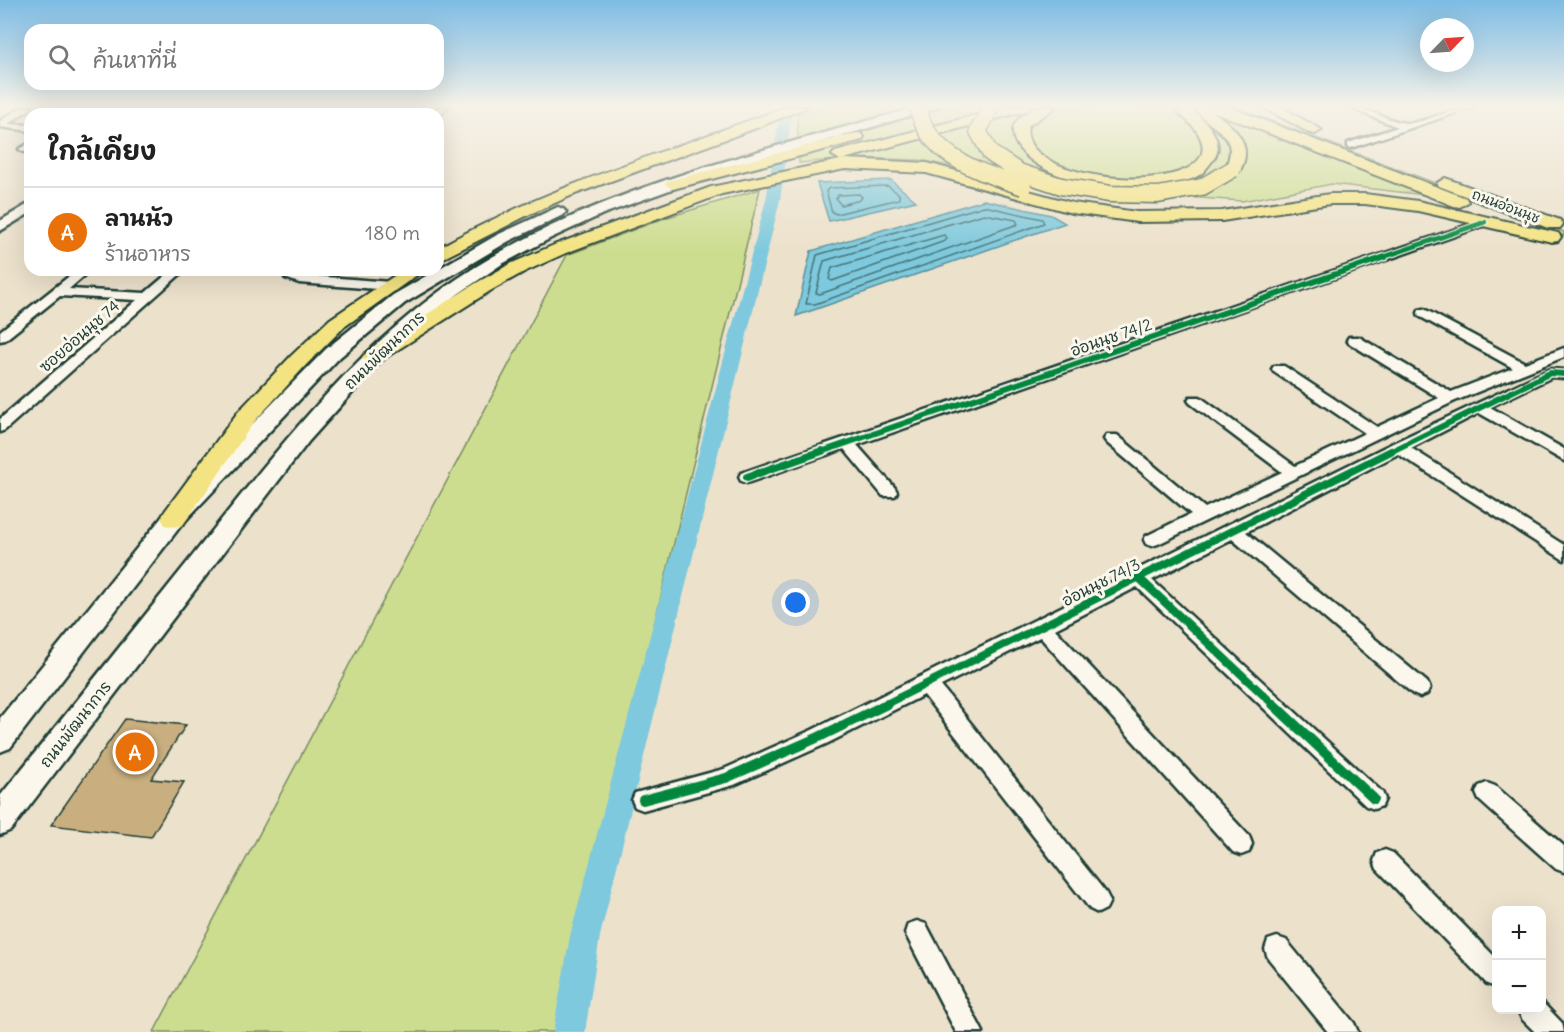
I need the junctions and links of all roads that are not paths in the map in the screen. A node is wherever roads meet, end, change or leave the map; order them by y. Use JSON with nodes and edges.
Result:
{"nodes":[{"id":1,"x":669,"y":155,"type":"edge"},
{"id":2,"x":805,"y":155,"type":"edge"},
{"id":3,"x":813,"y":155,"type":"edge"},
{"id":4,"x":817,"y":155,"type":"edge"},
{"id":5,"x":950,"y":155,"type":"edge"},
{"id":6,"x":995,"y":155,"type":"edge"},
{"id":7,"x":1031,"y":155,"type":"edge"},
{"id":8,"x":1209,"y":155,"type":"edge"},
{"id":9,"x":1239,"y":155,"type":"edge"},
{"id":10,"x":1344,"y":155,"type":"edge"},
{"id":11,"x":1373,"y":155,"type":"edge"},
{"id":12,"x":756,"y":156,"type":"junction"},
{"id":13,"x":797,"y":160,"type":"junction"},
{"id":14,"x":673,"y":184,"type":"joint"},
{"id":15,"x":24,"y":211,"type":"edge"},
{"id":16,"x":1485,"y":222,"type":"junction"},
{"id":17,"x":0,"y":227,"type":"edge"},
{"id":18,"x":1560,"y":236,"type":"edge"},
{"id":19,"x":444,"y":253,"type":"edge"},
{"id":20,"x":444,"y":273,"type":"edge"},
{"id":21,"x":77,"y":276,"type":"edge"},
{"id":22,"x":172,"y":276,"type":"edge"},
{"id":23,"x":290,"y":276,"type":"edge"},
{"id":24,"x":406,"y":276,"type":"edge"},
{"id":25,"x":438,"y":276,"type":"edge"},
{"id":26,"x":390,"y":286,"type":"junction"},
{"id":27,"x":56,"y":292,"type":"junction"},
{"id":28,"x":148,"y":297,"type":"junction"},
{"id":29,"x":1424,"y":313,"type":"dead end"},
{"id":30,"x":0,"y":337,"type":"edge"},
{"id":31,"x":1354,"y":340,"type":"dead end"},
{"id":32,"x":1564,"y":352,"type":"edge"},
{"id":33,"x":373,"y":357,"type":"junction"},
{"id":34,"x":1279,"y":369,"type":"dead end"},
{"id":35,"x":1526,"y":369,"type":"junction"},
{"id":36,"x":1564,"y":374,"type":"edge"},
{"id":37,"x":1450,"y":398,"type":"junction"},
{"id":38,"x":1195,"y":400,"type":"dead end"},
{"id":39,"x":1479,"y":407,"type":"junction"},
{"id":40,"x":0,"y":427,"type":"edge"},
{"id":41,"x":1376,"y":433,"type":"junction"},
{"id":42,"x":1112,"y":439,"type":"dead end"},
{"id":43,"x":847,"y":443,"type":"junction"},
{"id":44,"x":1398,"y":447,"type":"junction"},
{"id":45,"x":1564,"y":456,"type":"edge"},
{"id":46,"x":1294,"y":473,"type":"junction"},
{"id":47,"x":747,"y":477,"type":"dead end"},
{"id":48,"x":889,"y":492,"type":"dead end"},
{"id":49,"x":1203,"y":515,"type":"junction"},
{"id":50,"x":174,"y":518,"type":"junction"},
{"id":51,"x":1233,"y":530,"type":"junction"},
{"id":52,"x":1152,"y":540,"type":"dead end"},
{"id":53,"x":1564,"y":553,"type":"edge"},
{"id":54,"x":1139,"y":578,"type":"junction"},
{"id":55,"x":1042,"y":627,"type":"junction"},
{"id":56,"x":927,"y":684,"type":"junction"},
{"id":57,"x":1420,"y":688,"type":"dead end"},
{"id":58,"x":0,"y":739,"type":"edge"},
{"id":59,"x":1487,"y":792,"type":"dead end"},
{"id":60,"x":1374,"y":799,"type":"dead end"},
{"id":61,"x":643,"y":800,"type":"dead end"},
{"id":62,"x":0,"y":820,"type":"edge"},
{"id":63,"x":1241,"y":844,"type":"dead end"},
{"id":64,"x":1385,"y":861,"type":"dead end"},
{"id":65,"x":1564,"y":861,"type":"edge"},
{"id":66,"x":1098,"y":901,"type":"dead end"},
{"id":67,"x":916,"y":933,"type":"dead end"},
{"id":68,"x":1277,"y":949,"type":"dead end"},
{"id":69,"x":1492,"y":970,"type":"edge"},
{"id":70,"x":1535,"y":1014,"type":"edge"},
{"id":71,"x":970,"y":1032,"type":"edge"},
{"id":72,"x":1345,"y":1032,"type":"edge"},
{"id":73,"x":1553,"y":1032,"type":"edge"}],
"edges":[{"from":1,"to":19,"type":"main road"},
{"from":2,"to":13,"type":"main road"},
{"from":3,"to":13,"type":"main road"},
{"from":4,"to":13,"type":"main road"},
{"from":5,"to":18,"type":"main road","bridge":true},
{"from":6,"to":9,"type":"main road","bridge":true},
{"from":7,"to":8,"type":"main road"},
{"from":10,"to":18,"type":"main road","name":"ถนนอ่อนนุช"},
{"from":11,"to":18,"type":"main road","name":"ถนนอ่อนนุช"},
{"from":12,"to":13,"type":"main road"},
{"from":12,"to":14,"type":"main road"},
{"from":12,"to":20,"type":"main road","name":"ถนนพัฒนาการ"},
{"from":13,"to":16,"type":"main road"},
{"from":13,"to":33,"type":"main road"},
{"from":14,"to":33,"type":"main road","name":"ถนนพัฒนาการ"},
{"from":15,"to":17,"type":"street"},
{"from":16,"to":18,"type":"main road"},
{"from":16,"to":43,"type":"street","name":"อ่อนนุช 74/2"},
{"from":21,"to":27,"type":"street"},
{"from":22,"to":28,"type":"street","name":"ซอยอ่อนนุช 74"},
{"from":23,"to":26,"type":"street"},
{"from":24,"to":26,"type":"main road"},
{"from":25,"to":50,"type":"main road","name":"ถนนพัฒนาการ"},
{"from":26,"to":50,"type":"main road"},
{"from":27,"to":28,"type":"street"},
{"from":27,"to":30,"type":"street"},
{"from":28,"to":40,"type":"street","name":"ซอยอ่อนนุช 74"},
{"from":29,"to":35,"type":"street"},
{"from":31,"to":37,"type":"street"},
{"from":32,"to":35,"type":"street"},
{"from":33,"to":62,"type":"main road","name":"ถนนพัฒนาการ"},
{"from":34,"to":41,"type":"street"},
{"from":35,"to":37,"type":"street"},
{"from":36,"to":39,"type":"street","name":"อ่อนนุช 74/3"},
{"from":37,"to":41,"type":"street"},
{"from":38,"to":46,"type":"street"},
{"from":39,"to":44,"type":"street","name":"อ่อนนุช 74/3"},
{"from":39,"to":45,"type":"street"},
{"from":41,"to":46,"type":"street"},
{"from":42,"to":49,"type":"street"},
{"from":43,"to":47,"type":"street","name":"อ่อนนุช 74/2"},
{"from":43,"to":48,"type":"street"},
{"from":44,"to":51,"type":"street","name":"อ่อนนุช 74/3"},
{"from":44,"to":53,"type":"street"},
{"from":46,"to":49,"type":"street"},
{"from":49,"to":52,"type":"street"},
{"from":50,"to":58,"type":"main road","name":"ถนนพัฒนาการ"},
{"from":51,"to":54,"type":"street","name":"อ่อนนุช 74/3"},
{"from":51,"to":57,"type":"street"},
{"from":54,"to":55,"type":"street","name":"อ่อนนุช 74/3"},
{"from":54,"to":60,"type":"street"},
{"from":55,"to":56,"type":"street","name":"อ่อนนุช 74/3"},
{"from":55,"to":63,"type":"street"},
{"from":56,"to":61,"type":"street","name":"อ่อนนุช 74/3"},
{"from":56,"to":66,"type":"street"},
{"from":59,"to":65,"type":"street"},
{"from":64,"to":69,"type":"street"},
{"from":67,"to":71,"type":"street"},
{"from":68,"to":72,"type":"street"},
{"from":70,"to":73,"type":"street"}]}
